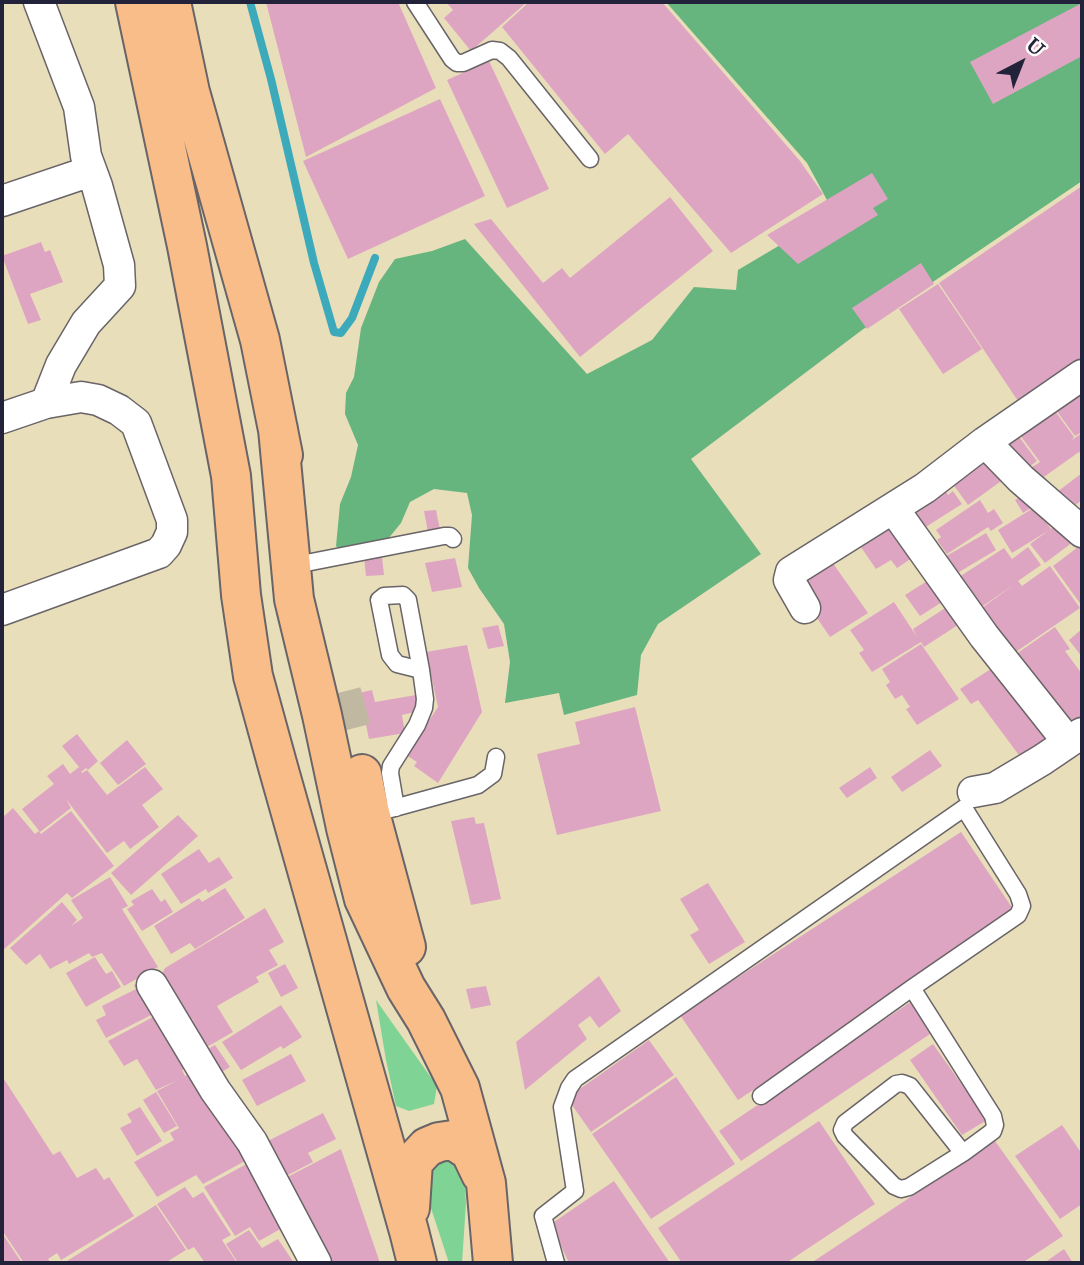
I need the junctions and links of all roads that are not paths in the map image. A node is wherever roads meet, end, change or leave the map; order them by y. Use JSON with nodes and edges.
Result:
{"nodes":[{"id":1,"x":39,"y":2,"type":"edge"},
{"id":2,"x":135,"y":2,"type":"edge"},
{"id":3,"x":171,"y":2,"type":"edge"},
{"id":4,"x":415,"y":2,"type":"edge"},
{"id":5,"x":590,"y":159,"type":"dead end"},
{"id":6,"x":91,"y":171,"type":"junction"},
{"id":7,"x":2,"y":201,"type":"edge"},
{"id":8,"x":1082,"y":375,"type":"edge"},
{"id":9,"x":46,"y":403,"type":"junction"},
{"id":10,"x":2,"y":418,"type":"edge"},
{"id":11,"x":278,"y":429,"type":"junction"},
{"id":12,"x":985,"y":442,"type":"junction"},
{"id":13,"x":893,"y":508,"type":"junction"},
{"id":14,"x":453,"y":539,"type":"dead end"},
{"id":15,"x":1077,"y":541,"type":"edge"},
{"id":16,"x":306,"y":563,"type":"junction"},
{"id":17,"x":804,"y":608,"type":"dead end"},
{"id":18,"x":2,"y":610,"type":"edge"},
{"id":19,"x":421,"y":670,"type":"dead end"},
{"id":20,"x":342,"y":692,"type":"tunnel mouth"},
{"id":21,"x":1075,"y":738,"type":"edge"},
{"id":22,"x":356,"y":746,"type":"tunnel mouth"},
{"id":23,"x":496,"y":757,"type":"dead end"},
{"id":24,"x":973,"y":792,"type":"dead end"},
{"id":25,"x":383,"y":811,"type":"junction"},
{"id":26,"x":152,"y":985,"type":"dead end"},
{"id":27,"x":912,"y":988,"type":"junction"},
{"id":28,"x":426,"y":1020,"type":"junction"},
{"id":29,"x":761,"y":1096,"type":"dead end"},
{"id":30,"x":962,"y":1153,"type":"junction"},
{"id":31,"x":486,"y":1183,"type":"junction"},
{"id":32,"x":413,"y":1247,"type":"edge"},
{"id":33,"x":316,"y":1263,"type":"edge"},
{"id":34,"x":493,"y":1263,"type":"edge"},
{"id":35,"x":556,"y":1263,"type":"edge"}],
"edges":[{"from":1,"to":6,"type":"street"},
{"from":2,"to":32,"type":"highway"},
{"from":3,"to":11,"type":"highway"},
{"from":4,"to":5,"type":"lane"},
{"from":6,"to":7,"type":"street"},
{"from":6,"to":9,"type":"street"},
{"from":8,"to":12,"type":"street"},
{"from":9,"to":10,"type":"street"},
{"from":9,"to":18,"type":"street"},
{"from":11,"to":16,"type":"highway"},
{"from":11,"to":28,"type":"highway"},
{"from":12,"to":13,"type":"street"},
{"from":12,"to":15,"type":"street"},
{"from":13,"to":17,"type":"street"},
{"from":13,"to":21,"type":"street"},
{"from":14,"to":16,"type":"lane"},
{"from":16,"to":20,"type":"highway"},
{"from":19,"to":25,"type":"lane"},
{"from":21,"to":24,"type":"street"},
{"from":22,"to":25,"type":"highway"},
{"from":23,"to":25,"type":"lane"},
{"from":25,"to":28,"type":"highway"},
{"from":26,"to":33,"type":"street"},
{"from":27,"to":29,"type":"lane"},
{"from":27,"to":30,"type":"lane"},
{"from":27,"to":35,"type":"lane"},
{"from":28,"to":31,"type":"highway"},
{"from":30,"to":30,"type":"lane"},
{"from":31,"to":32,"type":"highway"},
{"from":31,"to":34,"type":"highway"}]}
